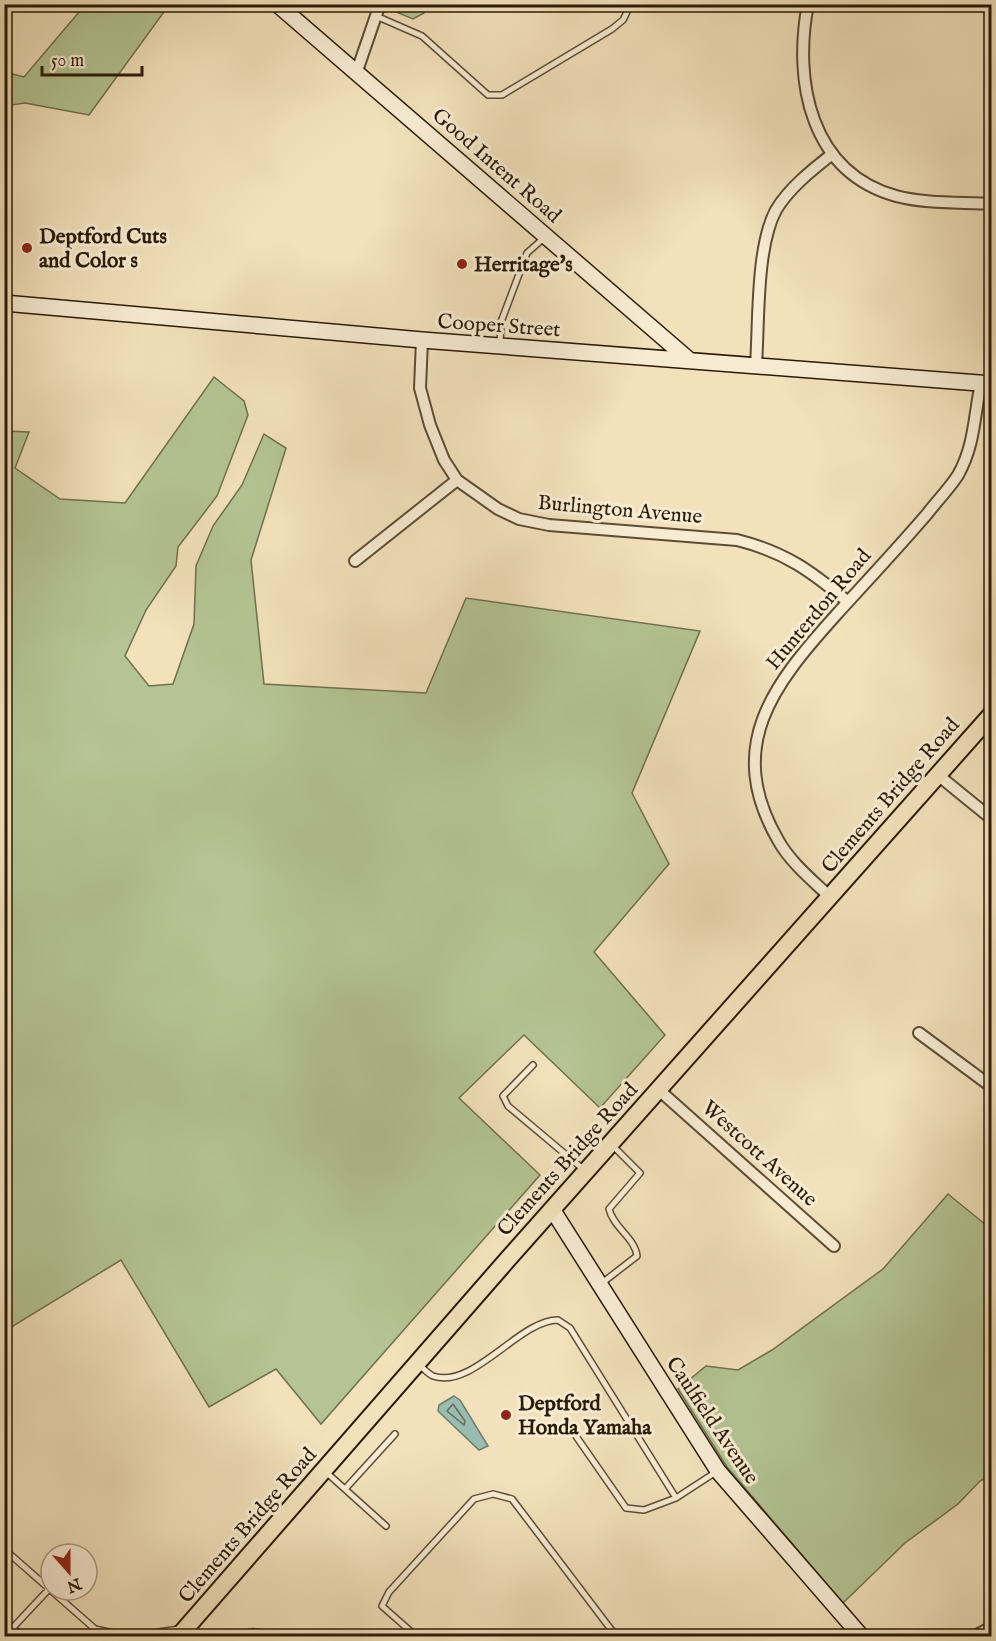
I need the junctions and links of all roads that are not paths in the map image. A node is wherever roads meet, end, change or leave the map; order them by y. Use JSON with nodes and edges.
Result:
{"nodes":[{"id":1,"x":277,"y":4,"type":"edge"},
{"id":2,"x":380,"y":4,"type":"edge"},
{"id":3,"x":631,"y":4,"type":"edge"},
{"id":4,"x":808,"y":4,"type":"edge"},
{"id":5,"x":376,"y":16,"type":"junction"},
{"id":6,"x":357,"y":71,"type":"junction"},
{"id":7,"x":831,"y":155,"type":"junction"},
{"id":8,"x":992,"y":204,"type":"edge"},
{"id":9,"x":546,"y":236,"type":"junction"},
{"id":10,"x":4,"y":303,"type":"edge"},
{"id":11,"x":422,"y":340,"type":"junction"},
{"id":12,"x":500,"y":346,"type":"junction"},
{"id":13,"x":688,"y":359,"type":"junction"},
{"id":14,"x":756,"y":365,"type":"junction"},
{"id":15,"x":986,"y":384,"type":"edge"},
{"id":16,"x":457,"y":480,"type":"junction"},
{"id":17,"x":355,"y":561,"type":"dead end"},
{"id":18,"x":848,"y":602,"type":"junction"},
{"id":19,"x":992,"y":714,"type":"edge"},
{"id":20,"x":938,"y":776,"type":"junction"},
{"id":21,"x":992,"y":819,"type":"edge"},
{"id":22,"x":830,"y":897,"type":"junction"},
{"id":23,"x":918,"y":1033,"type":"dead end"},
{"id":24,"x":533,"y":1065,"type":"dead end"},
{"id":25,"x":992,"y":1087,"type":"edge"},
{"id":26,"x":659,"y":1090,"type":"junction"},
{"id":27,"x":611,"y":1144,"type":"junction"},
{"id":28,"x":586,"y":1172,"type":"junction"},
{"id":29,"x":552,"y":1209,"type":"junction"},
{"id":30,"x":834,"y":1246,"type":"dead end"},
{"id":31,"x":601,"y":1283,"type":"junction"},
{"id":32,"x":417,"y":1363,"type":"junction"},
{"id":33,"x":571,"y":1429,"type":"dead end"},
{"id":34,"x":395,"y":1434,"type":"dead end"},
{"id":35,"x":325,"y":1471,"type":"junction"},
{"id":36,"x":718,"y":1471,"type":"junction"},
{"id":37,"x":345,"y":1489,"type":"junction"},
{"id":38,"x":676,"y":1498,"type":"junction"},
{"id":39,"x":386,"y":1526,"type":"dead end"},
{"id":40,"x":4,"y":1549,"type":"edge"},
{"id":41,"x":39,"y":1579,"type":"edge"},
{"id":42,"x":39,"y":1599,"type":"edge"},
{"id":43,"x":65,"y":1602,"type":"edge"},
{"id":44,"x":4,"y":1620,"type":"edge"},
{"id":45,"x":992,"y":1627,"type":"edge"},
{"id":46,"x":13,"y":1628,"type":"junction"},
{"id":47,"x":95,"y":1629,"type":"junction"},
{"id":48,"x":183,"y":1632,"type":"edge"},
{"id":49,"x":5,"y":1636,"type":"edge"},
{"id":50,"x":22,"y":1636,"type":"edge"},
{"id":51,"x":98,"y":1636,"type":"edge"},
{"id":52,"x":127,"y":1636,"type":"edge"},
{"id":53,"x":132,"y":1636,"type":"edge"},
{"id":54,"x":237,"y":1636,"type":"edge"},
{"id":55,"x":265,"y":1636,"type":"edge"},
{"id":56,"x":416,"y":1636,"type":"edge"},
{"id":57,"x":616,"y":1636,"type":"edge"},
{"id":58,"x":861,"y":1636,"type":"edge"},
{"id":59,"x":975,"y":1636,"type":"edge"}],
"edges":[{"from":1,"to":6,"type":"main road","name":"Good Intent Road"},
{"from":2,"to":5,"type":"street"},
{"from":3,"to":5,"type":"lane"},
{"from":4,"to":7,"type":"street"},
{"from":5,"to":6,"type":"street"},
{"from":6,"to":9,"type":"main road","name":"Good Intent Road"},
{"from":7,"to":8,"type":"street"},
{"from":7,"to":14,"type":"street"},
{"from":9,"to":12,"type":"lane"},
{"from":9,"to":13,"type":"main road","name":"Good Intent Road"},
{"from":10,"to":11,"type":"main road","name":"Cooper Street"},
{"from":11,"to":12,"type":"main road","name":"Cooper Street"},
{"from":11,"to":16,"type":"street","name":"Burlington Avenue"},
{"from":12,"to":13,"type":"main road","name":"Cooper Street"},
{"from":13,"to":14,"type":"main road","name":"Cooper Street"},
{"from":14,"to":15,"type":"main road","name":"Cooper Street"},
{"from":15,"to":18,"type":"street","name":"Hunterdon Road"},
{"from":16,"to":17,"type":"street"},
{"from":16,"to":18,"type":"street","name":"Burlington Avenue"},
{"from":18,"to":22,"type":"street","name":"Hunterdon Road"},
{"from":19,"to":20,"type":"main road","name":"Clements Bridge Road"},
{"from":20,"to":21,"type":"street"},
{"from":20,"to":22,"type":"main road","name":"Clements Bridge Road"},
{"from":22,"to":26,"type":"main road","name":"Clements Bridge Road"},
{"from":23,"to":25,"type":"street"},
{"from":24,"to":28,"type":"lane"},
{"from":26,"to":27,"type":"main road","name":"Clements Bridge Road"},
{"from":26,"to":30,"type":"street","name":"Westcott Avenue"},
{"from":27,"to":28,"type":"main road","name":"Clements Bridge Road"},
{"from":27,"to":31,"type":"lane"},
{"from":28,"to":29,"type":"main road","name":"Clements Bridge Road"},
{"from":29,"to":31,"type":"main road","name":"Caulfield Avenue"},
{"from":29,"to":32,"type":"main road","name":"Clements Bridge Road"},
{"from":31,"to":36,"type":"main road","name":"Caulfield Avenue"},
{"from":32,"to":35,"type":"main road","name":"Clements Bridge Road"},
{"from":32,"to":38,"type":"lane"},
{"from":33,"to":38,"type":"lane"},
{"from":34,"to":37,"type":"lane"},
{"from":35,"to":37,"type":"lane"},
{"from":35,"to":48,"type":"main road","name":"Clements Bridge Road"},
{"from":36,"to":38,"type":"lane"},
{"from":36,"to":58,"type":"main road","name":"Caulfield Avenue"},
{"from":37,"to":39,"type":"lane"},
{"from":40,"to":41,"type":"lane"},
{"from":42,"to":46,"type":"lane"},
{"from":43,"to":47,"type":"lane"},
{"from":44,"to":46,"type":"lane"},
{"from":45,"to":59,"type":"street"},
{"from":46,"to":49,"type":"lane"},
{"from":46,"to":50,"type":"lane"},
{"from":47,"to":51,"type":"lane"},
{"from":47,"to":52,"type":"lane"},
{"from":48,"to":53,"type":"lane"},
{"from":54,"to":55,"type":"lane"},
{"from":56,"to":57,"type":"lane"}]}
